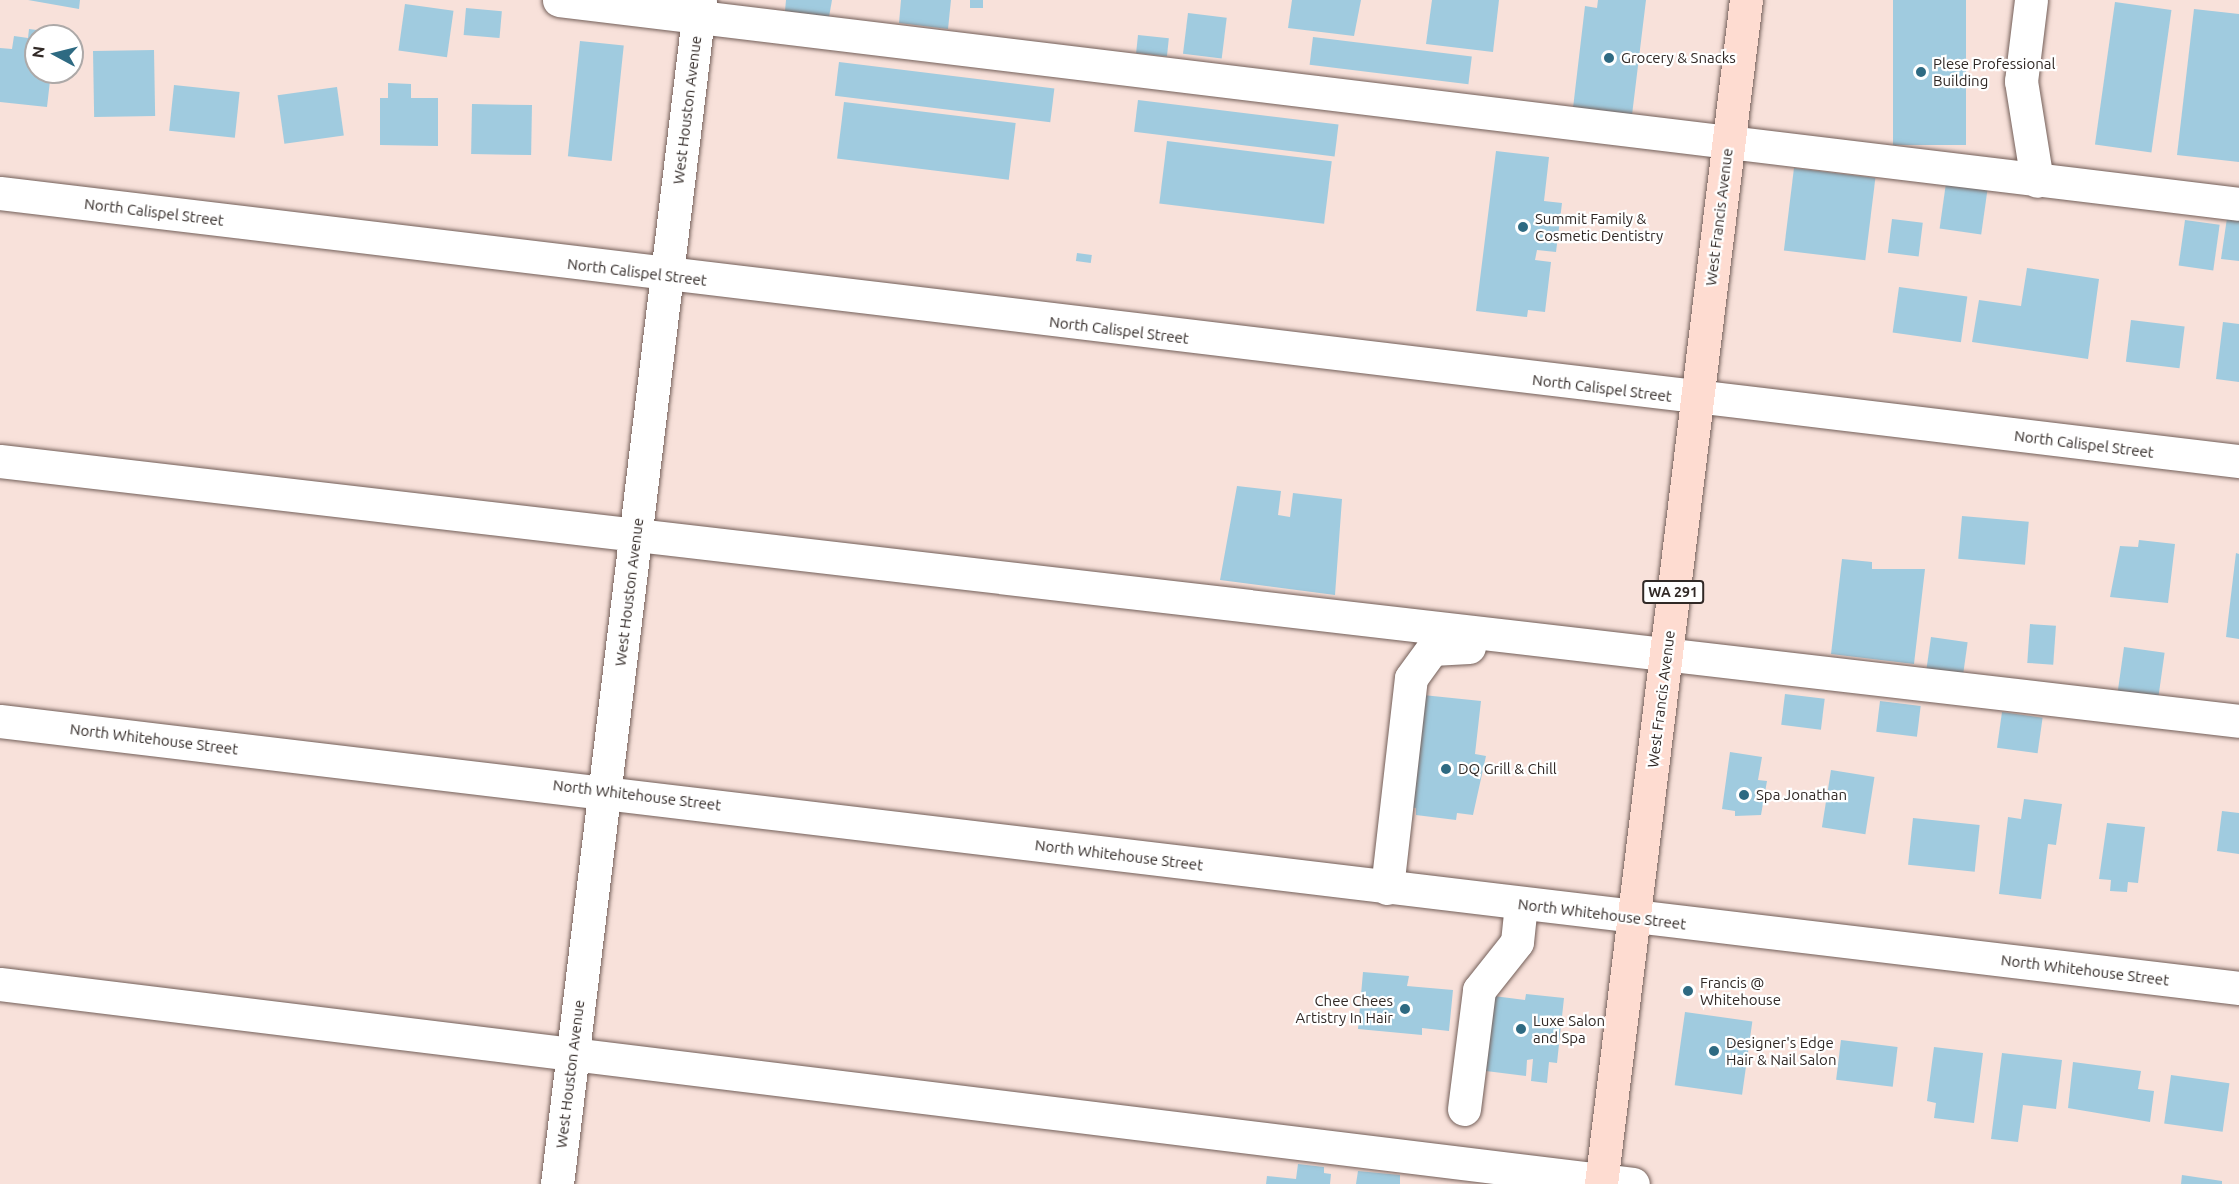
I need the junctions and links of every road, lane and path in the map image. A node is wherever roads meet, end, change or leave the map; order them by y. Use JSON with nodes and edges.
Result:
{"nodes":[{"id":1,"x":559,"y":0,"type":"edge"},
{"id":2,"x":1746,"y":0,"type":"edge"},
{"id":3,"x":2031,"y":0,"type":"edge"},
{"id":4,"x":699,"y":9,"type":"edge"},
{"id":5,"x":1728,"y":145,"type":"junction"},
{"id":6,"x":2037,"y":181,"type":"junction"},
{"id":7,"x":0,"y":193,"type":"edge"},
{"id":8,"x":2239,"y":204,"type":"edge"},
{"id":9,"x":667,"y":276,"type":"junction"},
{"id":10,"x":1697,"y":399,"type":"junction"},
{"id":11,"x":0,"y":461,"type":"edge"},
{"id":12,"x":2239,"y":462,"type":"edge"},
{"id":13,"x":635,"y":538,"type":"junction"},
{"id":14,"x":1551,"y":658,"type":"dead end"},
{"id":15,"x":1665,"y":658,"type":"junction"},
{"id":16,"x":0,"y":721,"type":"edge"},
{"id":17,"x":2239,"y":721,"type":"edge"},
{"id":18,"x":604,"y":791,"type":"junction"},
{"id":19,"x":1387,"y":888,"type":"junction"},
{"id":20,"x":1521,"y":904,"type":"junction"},
{"id":21,"x":1635,"y":919,"type":"junction"},
{"id":22,"x":0,"y":984,"type":"edge"},
{"id":23,"x":2239,"y":988,"type":"edge"},
{"id":24,"x":573,"y":1052,"type":"junction"},
{"id":25,"x":1464,"y":1109,"type":"dead end"},
{"id":26,"x":1612,"y":1183,"type":"edge"},
{"id":27,"x":557,"y":1184,"type":"edge"}],
"edges":[{"from":1,"to":4,"type":"street"},
{"from":2,"to":5,"type":"main road","name":"West Francis Avenue","number":"WA 291"},
{"from":3,"to":6,"type":"street"},
{"from":4,"to":5,"type":"street"},
{"from":4,"to":9,"type":"street","name":"West Houston Avenue"},
{"from":5,"to":6,"type":"street"},
{"from":5,"to":10,"type":"main road","name":"West Francis Avenue","number":"WA 291"},
{"from":6,"to":8,"type":"street"},
{"from":7,"to":9,"type":"street","name":"North Calispel Street"},
{"from":9,"to":10,"type":"street","name":"North Calispel Street"},
{"from":9,"to":13,"type":"street","name":"West Houston Avenue"},
{"from":10,"to":12,"type":"street","name":"North Calispel Street"},
{"from":10,"to":15,"type":"main road","name":"West Francis Avenue","number":"WA 291"},
{"from":11,"to":13,"type":"street"},
{"from":13,"to":15,"type":"street"},
{"from":13,"to":18,"type":"street","name":"West Houston Avenue"},
{"from":14,"to":19,"type":"street"},
{"from":15,"to":17,"type":"street"},
{"from":15,"to":21,"type":"main road","name":"West Francis Avenue","number":"WA 291"},
{"from":16,"to":18,"type":"street","name":"North Whitehouse Street"},
{"from":18,"to":19,"type":"street","name":"North Whitehouse Street"},
{"from":18,"to":24,"type":"street","name":"West Houston Avenue"},
{"from":19,"to":20,"type":"street","name":"North Whitehouse Street"},
{"from":20,"to":21,"type":"street","name":"North Whitehouse Street"},
{"from":20,"to":25,"type":"street"},
{"from":21,"to":23,"type":"street","name":"North Whitehouse Street"},
{"from":21,"to":26,"type":"main road","name":"West Francis Avenue","number":"WA 291"},
{"from":22,"to":24,"type":"street"},
{"from":24,"to":26,"type":"street"},
{"from":24,"to":27,"type":"street","name":"West Houston Avenue"}]}
